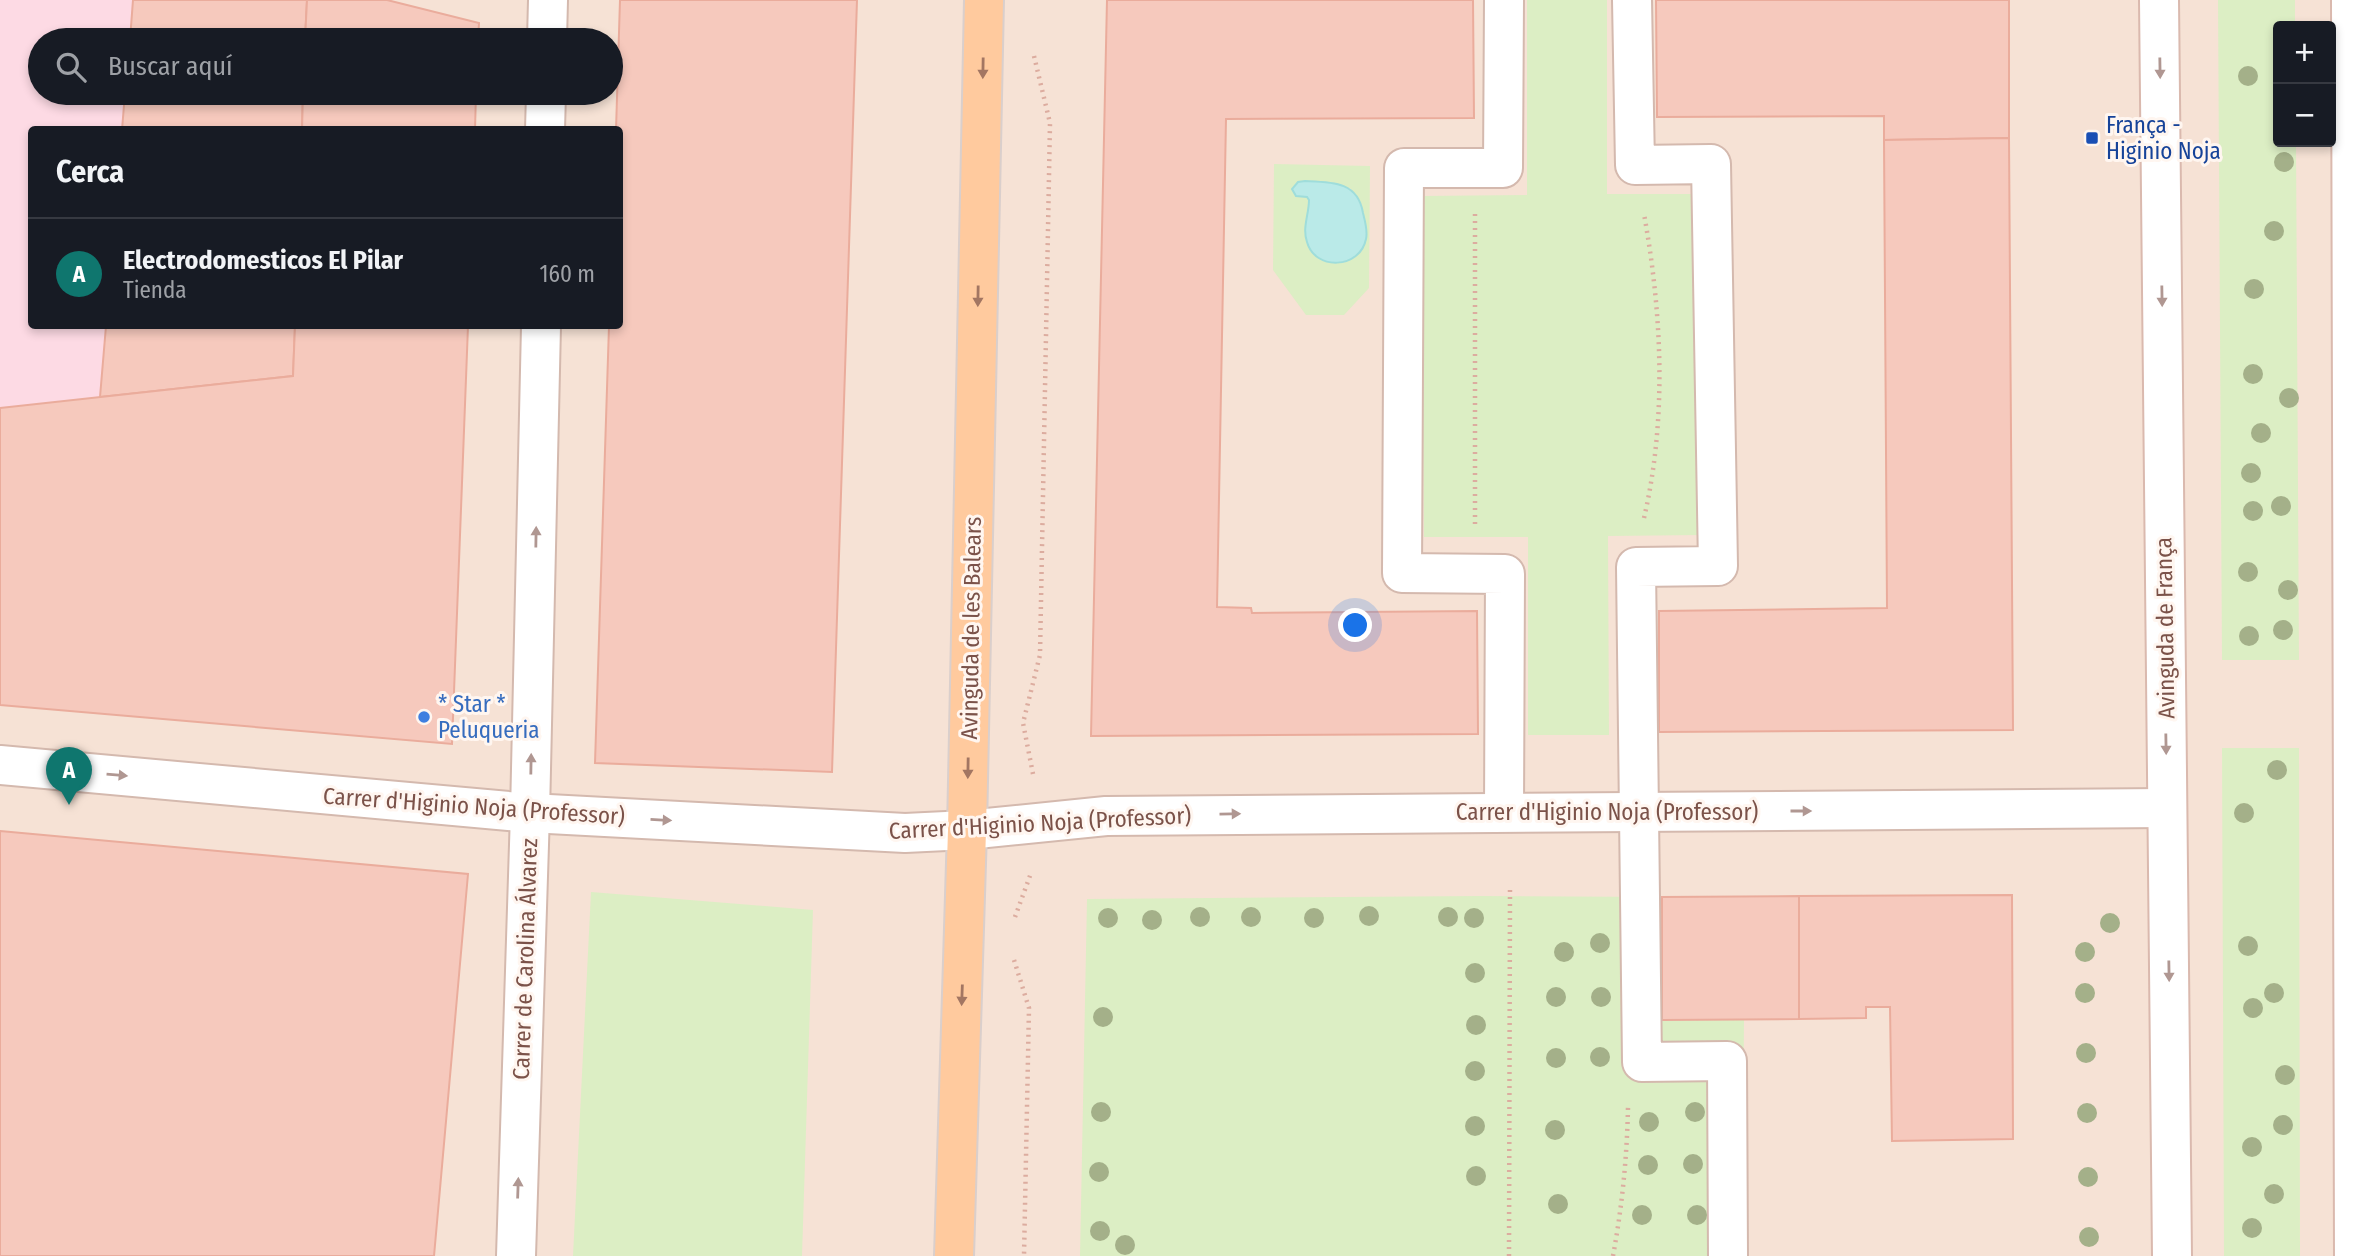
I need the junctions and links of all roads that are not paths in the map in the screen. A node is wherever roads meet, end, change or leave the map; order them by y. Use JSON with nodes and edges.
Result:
{"nodes":[{"id":1,"x":548,"y":0,"type":"edge"},
{"id":2,"x":984,"y":0,"type":"edge"},
{"id":3,"x":1504,"y":0,"type":"edge"},
{"id":4,"x":1632,"y":0,"type":"edge"},
{"id":5,"x":2159,"y":0,"type":"edge"},
{"id":6,"x":2351,"y":0,"type":"edge"},
{"id":7,"x":547,"y":28,"type":"edge"},
{"id":8,"x":546,"y":105,"type":"edge"},
{"id":9,"x":545,"y":126,"type":"edge"},
{"id":10,"x":541,"y":329,"type":"edge"},
{"id":11,"x":0,"y":765,"type":"edge"},
{"id":12,"x":2167,"y":808,"type":"junction"},
{"id":13,"x":1504,"y":812,"type":"junction"},
{"id":14,"x":1639,"y":812,"type":"junction"},
{"id":15,"x":530,"y":813,"type":"junction"},
{"id":16,"x":2354,"y":814,"type":"edge"},
{"id":17,"x":967,"y":830,"type":"junction"},
{"id":18,"x":516,"y":1256,"type":"edge"},
{"id":19,"x":954,"y":1256,"type":"edge"},
{"id":20,"x":1728,"y":1256,"type":"edge"},
{"id":21,"x":2172,"y":1256,"type":"edge"},
{"id":22,"x":2354,"y":1256,"type":"edge"}],
"edges":[{"from":1,"to":7,"type":"street"},
{"from":2,"to":17,"type":"main road","name":"Avinguda de les Balears","one_way":true},
{"from":3,"to":13,"type":"street"},
{"from":4,"to":14,"type":"street"},
{"from":5,"to":12,"type":"street","name":"Avinguda de França","one_way":true},
{"from":6,"to":16,"type":"street"},
{"from":8,"to":9,"type":"street"},
{"from":15,"to":10,"type":"street","name":"Carrer de Carolina Álvarez","one_way":true},
{"from":11,"to":15,"type":"street","name":"Carrer d'Higinio Noja (Professor)","one_way":true},
{"from":14,"to":12,"type":"street","name":"Carrer d'Higinio Noja (Professor)","one_way":true},
{"from":12,"to":21,"type":"street","name":"Avinguda de França","one_way":true},
{"from":13,"to":14,"type":"street","name":"Carrer d'Higinio Noja (Professor)"},
{"from":17,"to":13,"type":"street","name":"Carrer d'Higinio Noja (Professor)","one_way":true},
{"from":14,"to":20,"type":"street"},
{"from":15,"to":17,"type":"street","name":"Carrer d'Higinio Noja (Professor)","one_way":true},
{"from":18,"to":15,"type":"street","name":"Carrer de Carolina Álvarez","one_way":true},
{"from":16,"to":22,"type":"street"},
{"from":17,"to":19,"type":"main road","name":"Avinguda de les Balears","one_way":true}]}
